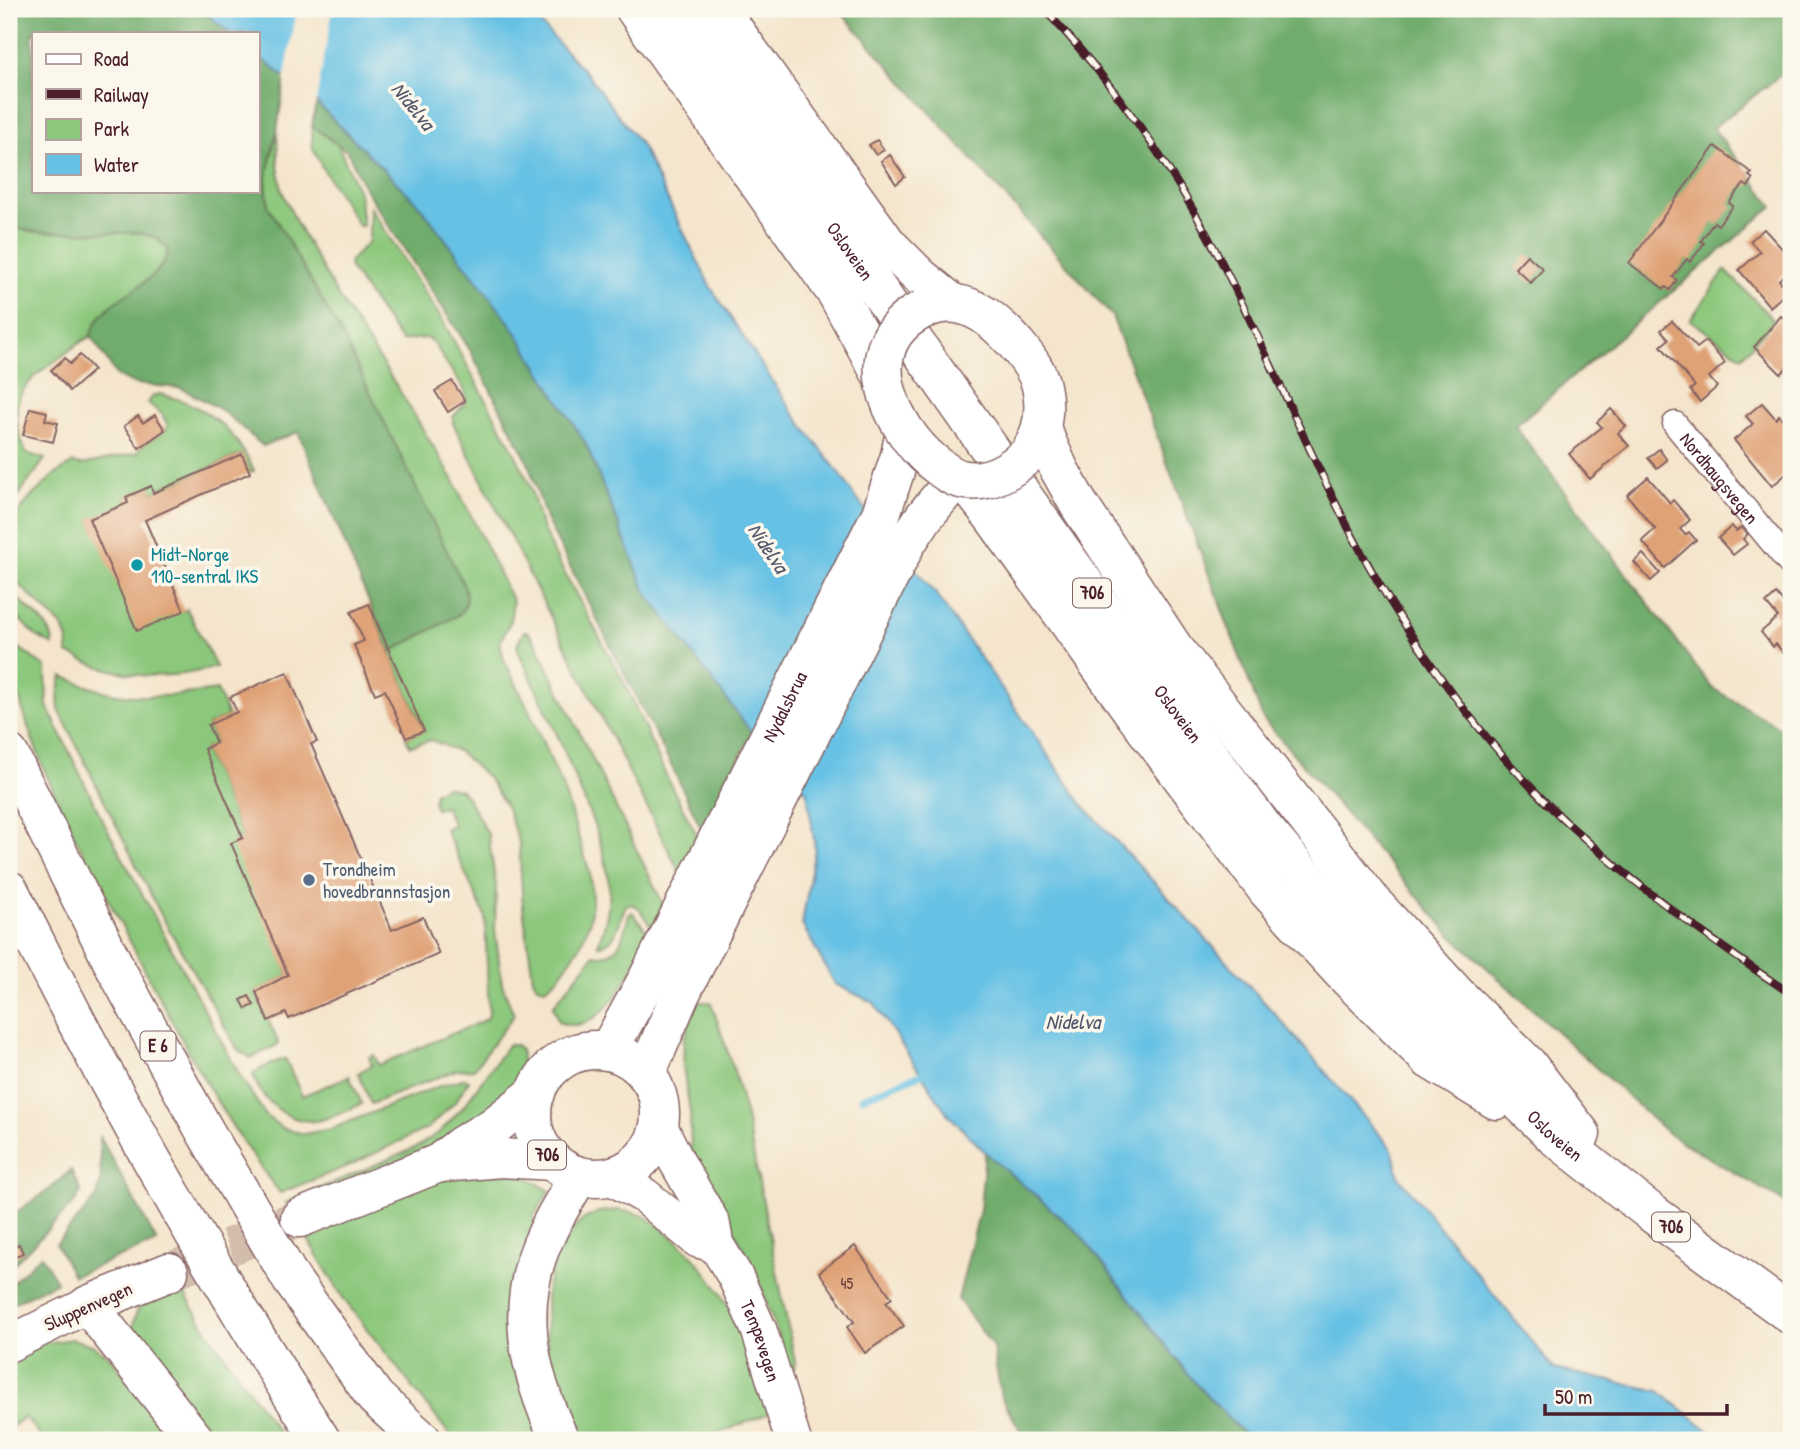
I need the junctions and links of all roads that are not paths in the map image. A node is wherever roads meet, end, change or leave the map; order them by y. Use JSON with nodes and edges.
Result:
{"nodes":[{"id":1,"x":635,"y":9,"type":"edge"},
{"id":2,"x":680,"y":9,"type":"edge"},
{"id":3,"x":719,"y":9,"type":"edge"},
{"id":4,"x":937,"y":307,"type":"junction"},
{"id":5,"x":883,"y":378,"type":"junction"},
{"id":6,"x":1675,"y":424,"type":"dead end"},
{"id":7,"x":905,"y":430,"type":"junction"},
{"id":8,"x":1033,"y":442,"type":"junction"},
{"id":9,"x":960,"y":479,"type":"junction"},
{"id":10,"x":1791,"y":565,"type":"edge"},
{"id":11,"x":9,"y":754,"type":"edge"},
{"id":12,"x":9,"y":890,"type":"edge"},
{"id":13,"x":665,"y":984,"type":"junction"},
{"id":14,"x":608,"y":1051,"type":"junction"},
{"id":15,"x":646,"y":1074,"type":"junction"},
{"id":16,"x":536,"y":1093,"type":"junction"},
{"id":17,"x":659,"y":1125,"type":"junction"},
{"id":18,"x":1555,"y":1136,"type":"junction"},
{"id":19,"x":439,"y":1163,"type":"junction"},
{"id":20,"x":581,"y":1171,"type":"junction"},
{"id":21,"x":1627,"y":1193,"type":"junction"},
{"id":22,"x":300,"y":1218,"type":"tunnel mouth"},
{"id":23,"x":716,"y":1245,"type":"junction"},
{"id":24,"x":169,"y":1272,"type":"tunnel mouth"},
{"id":25,"x":88,"y":1305,"type":"junction"},
{"id":26,"x":1791,"y":1315,"type":"edge"},
{"id":27,"x":9,"y":1344,"type":"edge"},
{"id":28,"x":195,"y":1440,"type":"edge"},
{"id":29,"x":321,"y":1440,"type":"edge"},
{"id":30,"x":422,"y":1440,"type":"edge"},
{"id":31,"x":560,"y":1440,"type":"edge"},
{"id":32,"x":793,"y":1440,"type":"edge"}],
"edges":[{"from":1,"to":5,"type":"highway","number":"706"},
{"from":2,"to":18,"type":"highway","name":"Osloveien","number":"706"},
{"from":3,"to":4,"type":"highway","number":"706"},
{"from":4,"to":5,"type":"highway","bridge":true},
{"from":4,"to":8,"type":"highway","number":"706"},
{"from":5,"to":7,"type":"highway","number":"706","bridge":true},
{"from":6,"to":10,"type":"street","name":"Nordhaugsvegen"},
{"from":7,"to":9,"type":"highway","number":"706","bridge":true},
{"from":7,"to":13,"type":"highway","name":"Nydalsbrua"},
{"from":8,"to":9,"type":"highway","bridge":true},
{"from":8,"to":21,"type":"highway","number":"706"},
{"from":9,"to":13,"type":"highway","name":"Nydalsbrua"},
{"from":9,"to":18,"type":"highway","number":"706"},
{"from":11,"to":30,"type":"highway","number":"E 6"},
{"from":12,"to":29,"type":"highway"},
{"from":13,"to":14,"type":"highway"},
{"from":13,"to":15,"type":"highway"},
{"from":14,"to":15,"type":"highway"},
{"from":14,"to":16,"type":"highway","number":"706"},
{"from":15,"to":17,"type":"highway"},
{"from":16,"to":19,"type":"highway","number":"706"},
{"from":16,"to":20,"type":"highway","number":"706"},
{"from":17,"to":20,"type":"highway"},
{"from":17,"to":23,"type":"street","name":"Tempevegen"},
{"from":18,"to":21,"type":"highway","name":"Osloveien","number":"706"},
{"from":19,"to":20,"type":"highway","number":"706"},
{"from":19,"to":22,"type":"highway","number":"706"},
{"from":20,"to":23,"type":"street"},
{"from":20,"to":31,"type":"highway"},
{"from":21,"to":26,"type":"highway","name":"Osloveien","number":"706"},
{"from":23,"to":32,"type":"street","name":"Tempevegen"},
{"from":24,"to":25,"type":"highway","name":"Sluppenvegen"},
{"from":25,"to":27,"type":"street","name":"Sluppenvegen"},
{"from":25,"to":28,"type":"highway"}]}
